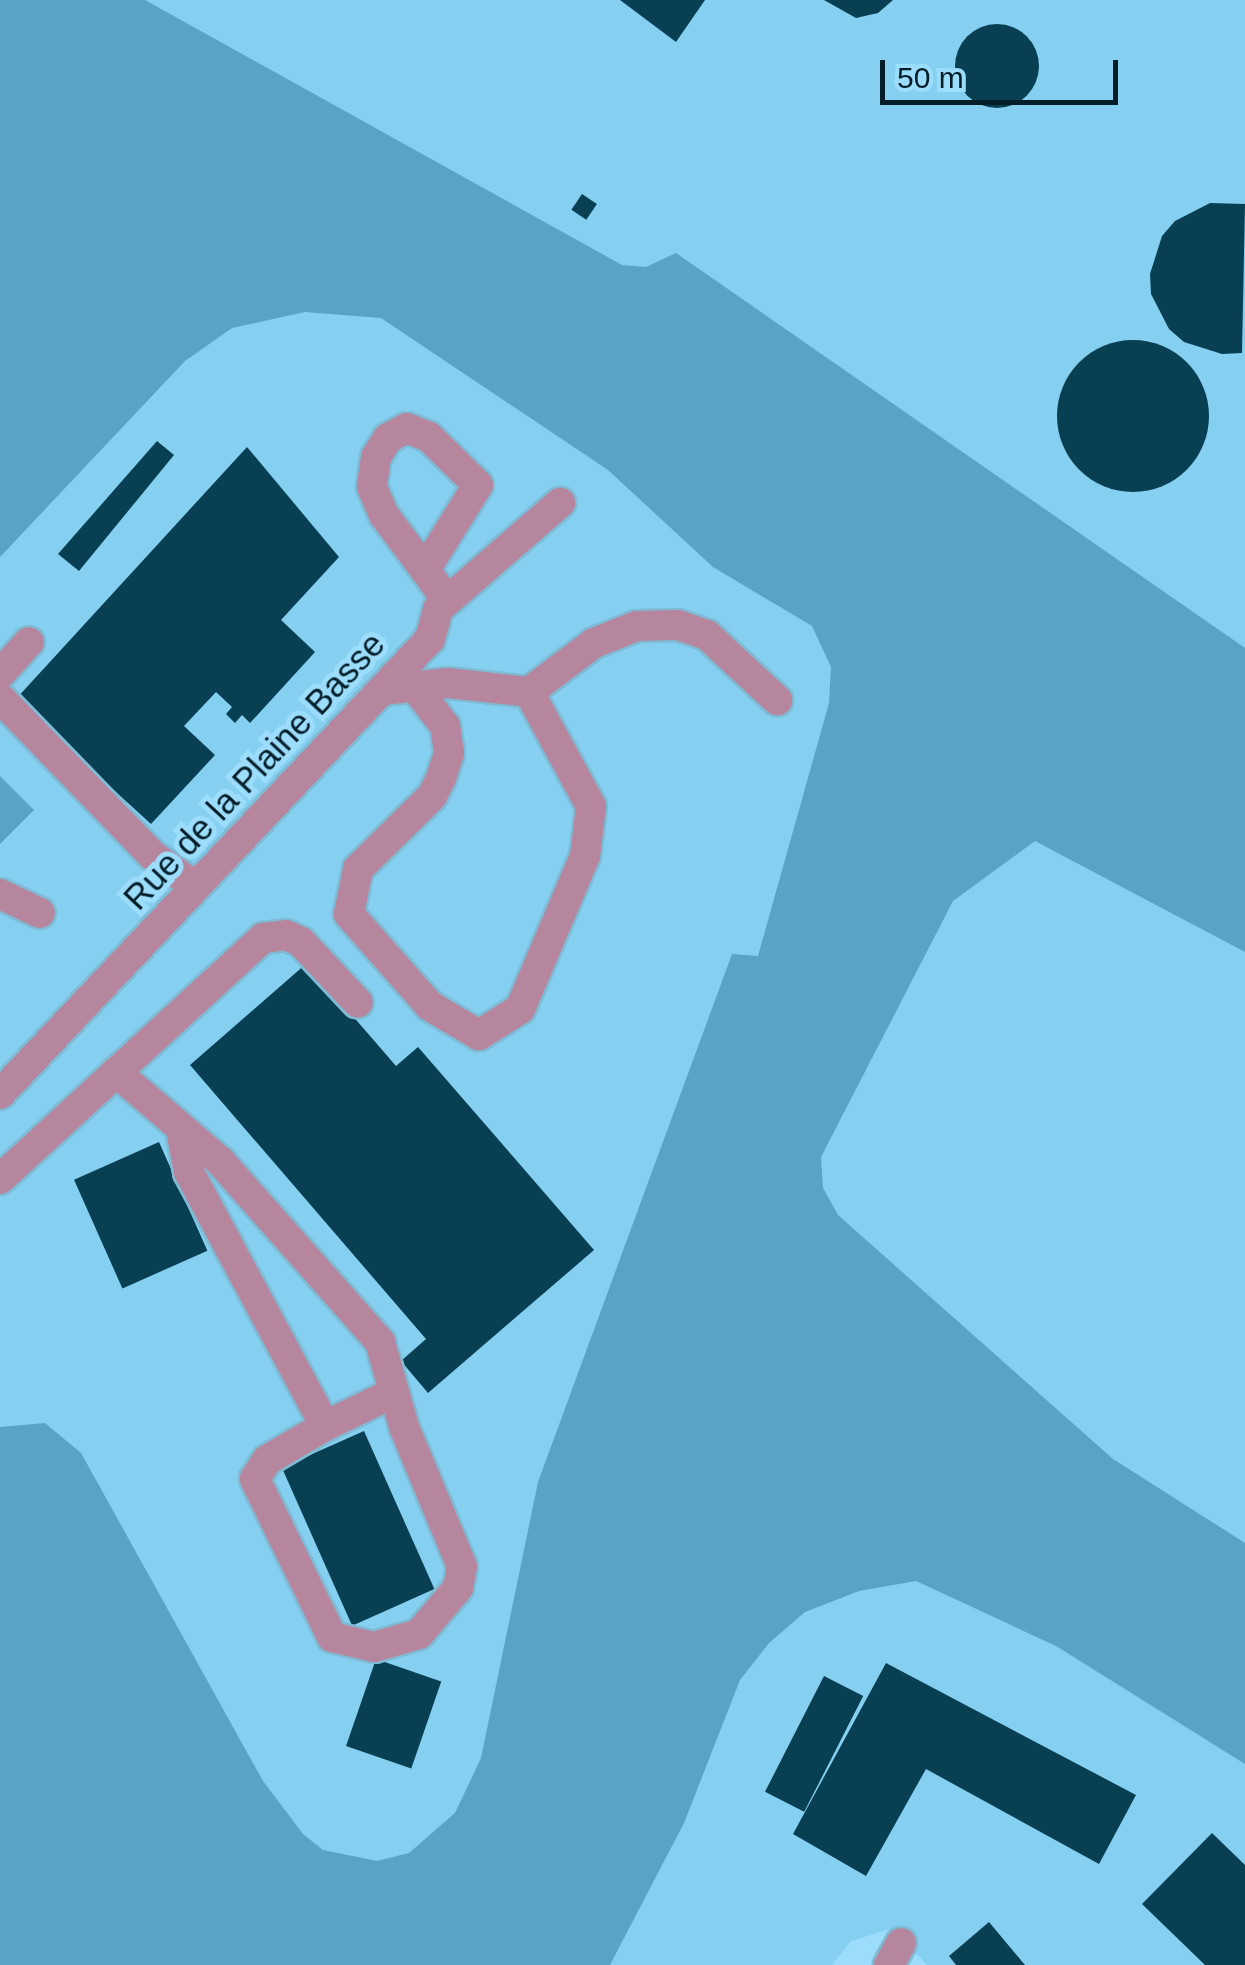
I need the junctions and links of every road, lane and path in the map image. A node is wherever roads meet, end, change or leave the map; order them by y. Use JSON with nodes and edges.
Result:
{"nodes":[{"id":1,"x":560,"y":503,"type":"dead end"},
{"id":2,"x":424,"y":570,"type":"dead end"},
{"id":3,"x":448,"y":600,"type":"junction"},
{"id":4,"x":29,"y":642,"type":"dead end"},
{"id":5,"x":0,"y":674,"type":"edge"},
{"id":6,"x":416,"y":687,"type":"junction"},
{"id":7,"x":382,"y":690,"type":"junction"},
{"id":8,"x":530,"y":692,"type":"junction"},
{"id":9,"x":0,"y":698,"type":"edge"},
{"id":10,"x":777,"y":700,"type":"dead end"},
{"id":11,"x":196,"y":887,"type":"junction"},
{"id":12,"x":0,"y":894,"type":"edge"},
{"id":13,"x":40,"y":913,"type":"dead end"},
{"id":14,"x":358,"y":1003,"type":"dead end"},
{"id":15,"x":116,"y":1072,"type":"junction"},
{"id":16,"x":0,"y":1094,"type":"edge"},
{"id":17,"x":181,"y":1130,"type":"junction"},
{"id":18,"x":0,"y":1180,"type":"edge"},
{"id":19,"x":393,"y":1393,"type":"junction"},
{"id":20,"x":325,"y":1426,"type":"junction"}],
"edges":[{"from":1,"to":3,"type":"street","name":"Rue de la Plaine Basse"},
{"from":2,"to":3,"type":"street"},
{"from":3,"to":7,"type":"street","name":"Rue de la Plaine Basse"},
{"from":4,"to":5,"type":"street"},
{"from":6,"to":7,"type":"street"},
{"from":6,"to":8,"type":"street"},
{"from":6,"to":8,"type":"street"},
{"from":7,"to":11,"type":"street","name":"Rue de la Plaine Basse"},
{"from":8,"to":10,"type":"street"},
{"from":9,"to":11,"type":"street"},
{"from":11,"to":16,"type":"street","name":"Rue de la Plaine Basse"},
{"from":12,"to":13,"type":"street"},
{"from":14,"to":15,"type":"street"},
{"from":15,"to":17,"type":"street"},
{"from":15,"to":18,"type":"street"},
{"from":17,"to":19,"type":"street"},
{"from":17,"to":20,"type":"street"},
{"from":19,"to":20,"type":"street"},
{"from":19,"to":20,"type":"street"}]}
